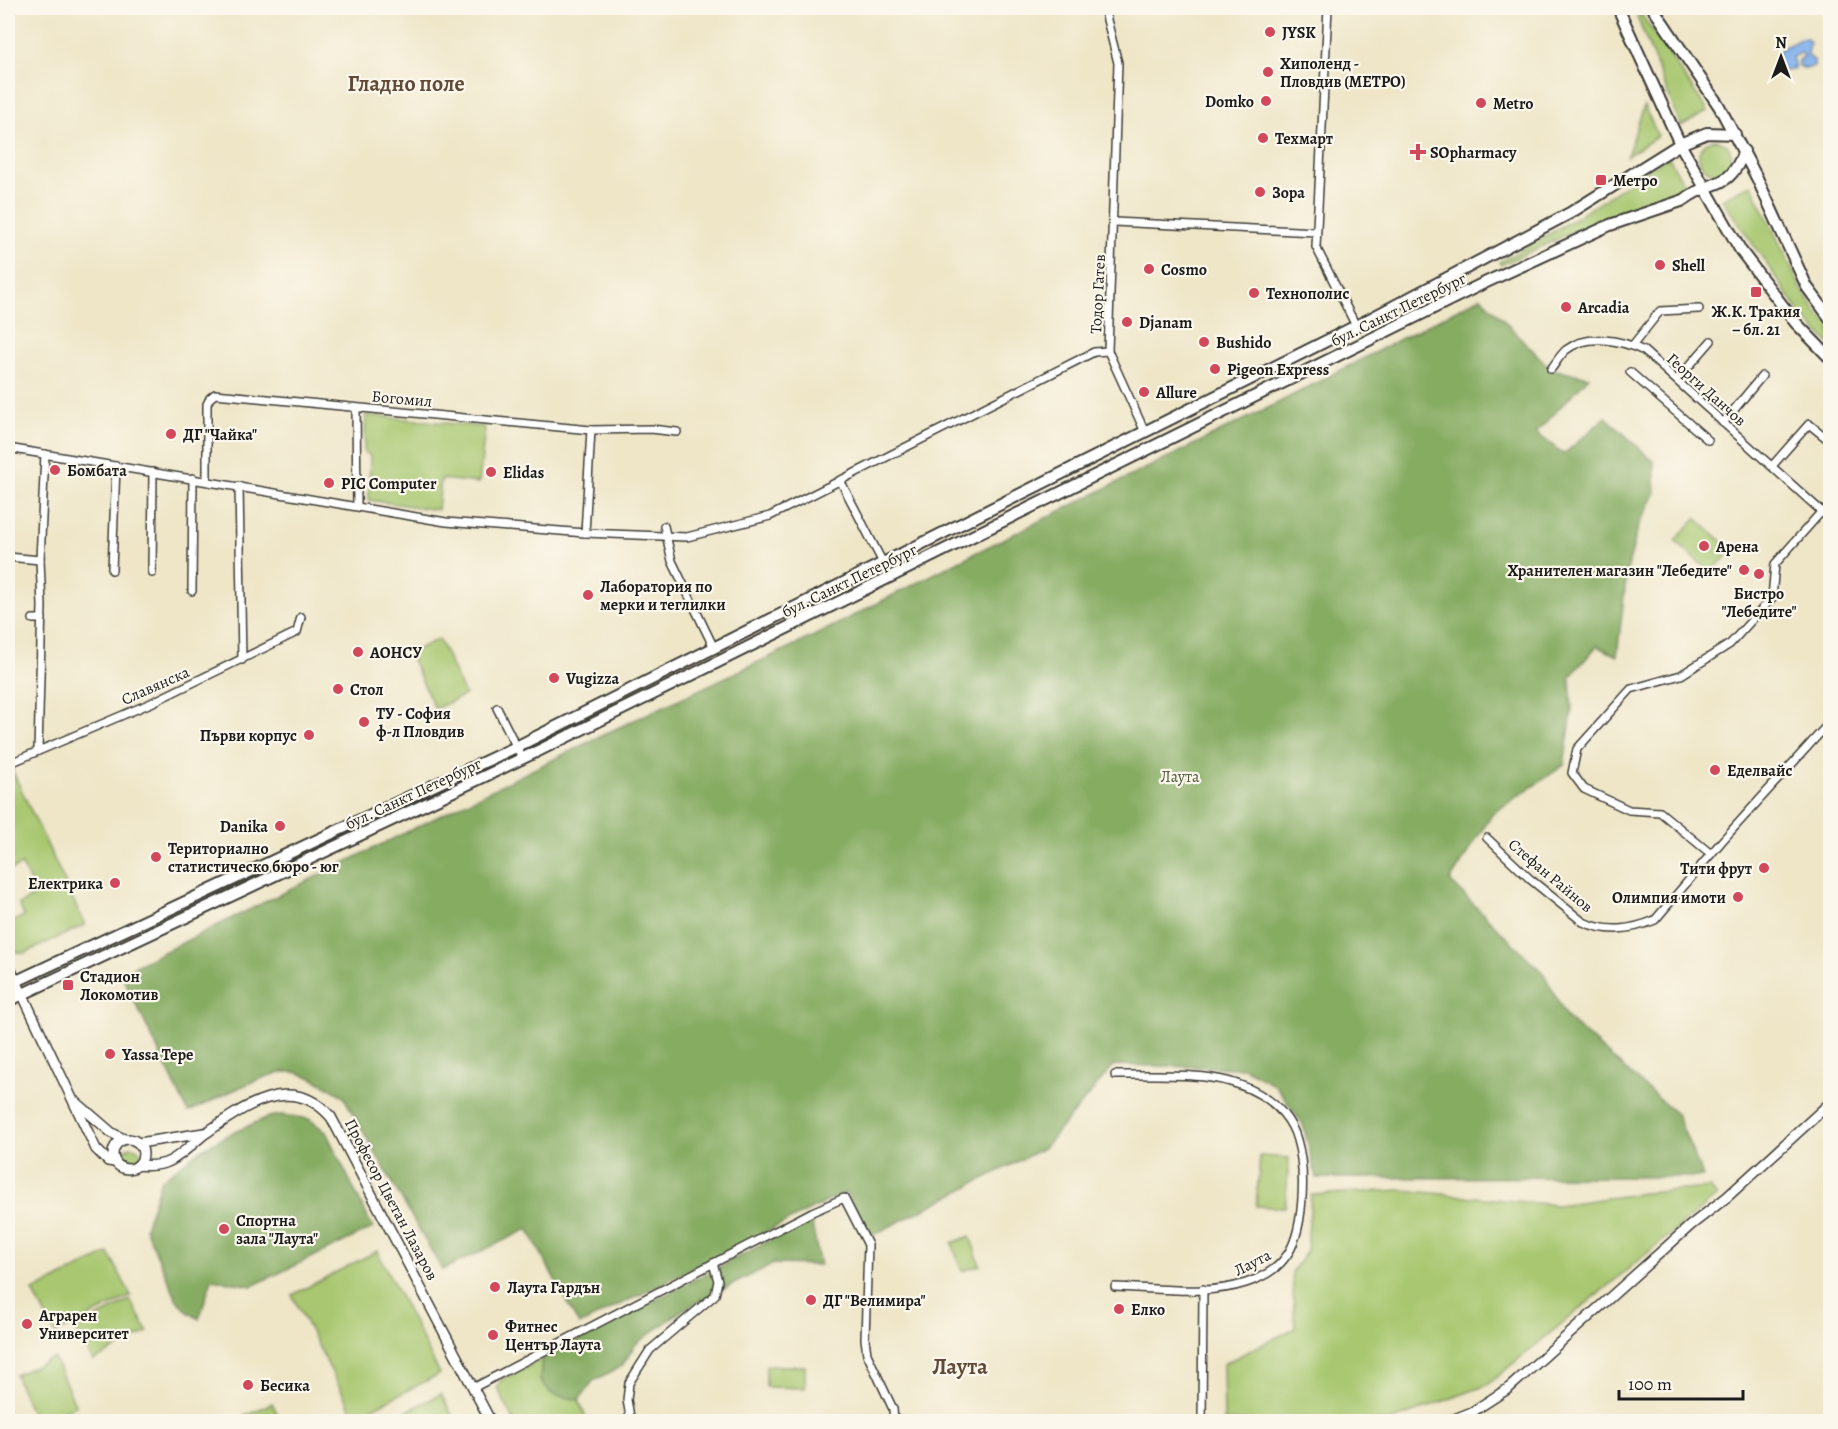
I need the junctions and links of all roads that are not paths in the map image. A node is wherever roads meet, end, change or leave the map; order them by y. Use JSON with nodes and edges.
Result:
{"nodes":[{"id":1,"x":1104,"y":8,"type":"edge"},
{"id":2,"x":1328,"y":8,"type":"edge"},
{"id":3,"x":1618,"y":8,"type":"edge"},
{"id":4,"x":1653,"y":8,"type":"edge"},
{"id":5,"x":1736,"y":134,"type":"junction"},
{"id":6,"x":1680,"y":144,"type":"junction"},
{"id":7,"x":1743,"y":151,"type":"junction"},
{"id":8,"x":1705,"y":189,"type":"junction"},
{"id":9,"x":1113,"y":222,"type":"junction"},
{"id":10,"x":1316,"y":232,"type":"junction"},
{"id":11,"x":1699,"y":309,"type":"dead end"},
{"id":12,"x":1830,"y":318,"type":"edge"},
{"id":13,"x":1356,"y":326,"type":"junction"},
{"id":14,"x":1711,"y":341,"type":"dead end"},
{"id":15,"x":1632,"y":346,"type":"junction"},
{"id":16,"x":1108,"y":351,"type":"junction"},
{"id":17,"x":1830,"y":358,"type":"edge"},
{"id":18,"x":1551,"y":369,"type":"dead end"},
{"id":19,"x":1630,"y":372,"type":"dead end"},
{"id":20,"x":1762,"y":376,"type":"dead end"},
{"id":21,"x":1677,"y":380,"type":"junction"},
{"id":22,"x":356,"y":408,"type":"junction"},
{"id":23,"x":1724,"y":423,"type":"junction"},
{"id":24,"x":591,"y":430,"type":"junction"},
{"id":25,"x":677,"y":432,"type":"dead end"},
{"id":26,"x":1145,"y":432,"type":"junction"},
{"id":27,"x":1708,"y":440,"type":"dead end"},
{"id":28,"x":1830,"y":441,"type":"edge"},
{"id":29,"x":8,"y":448,"type":"edge"},
{"id":30,"x":45,"y":454,"type":"junction"},
{"id":31,"x":116,"y":466,"type":"junction"},
{"id":32,"x":1772,"y":466,"type":"junction"},
{"id":33,"x":153,"y":472,"type":"junction"},
{"id":34,"x":193,"y":478,"type":"junction"},
{"id":35,"x":840,"y":480,"type":"junction"},
{"id":36,"x":207,"y":481,"type":"junction"},
{"id":37,"x":239,"y":486,"type":"junction"},
{"id":38,"x":357,"y":506,"type":"junction"},
{"id":39,"x":1822,"y":512,"type":"junction"},
{"id":40,"x":1830,"y":519,"type":"edge"},
{"id":41,"x":664,"y":526,"type":"dead end"},
{"id":42,"x":585,"y":533,"type":"junction"},
{"id":43,"x":666,"y":537,"type":"junction"},
{"id":44,"x":8,"y":557,"type":"edge"},
{"id":45,"x":40,"y":560,"type":"junction"},
{"id":46,"x":883,"y":563,"type":"junction"},
{"id":47,"x":112,"y":570,"type":"dead end"},
{"id":48,"x":152,"y":573,"type":"dead end"},
{"id":49,"x":192,"y":591,"type":"dead end"},
{"id":50,"x":301,"y":617,"type":"dead end"},
{"id":51,"x":33,"y":619,"type":"dead end"},
{"id":52,"x":42,"y":620,"type":"junction"},
{"id":53,"x":714,"y":648,"type":"junction"},
{"id":54,"x":242,"y":660,"type":"junction"},
{"id":55,"x":497,"y":708,"type":"dead end"},
{"id":56,"x":1830,"y":722,"type":"edge"},
{"id":57,"x":516,"y":747,"type":"junction"},
{"id":58,"x":39,"y":750,"type":"junction"},
{"id":59,"x":522,"y":758,"type":"junction"},
{"id":60,"x":8,"y":764,"type":"edge"},
{"id":61,"x":1487,"y":838,"type":"dead end"},
{"id":62,"x":1711,"y":854,"type":"junction"},
{"id":63,"x":8,"y":963,"type":"edge"},
{"id":64,"x":12,"y":983,"type":"edge"},
{"id":65,"x":22,"y":994,"type":"junction"},
{"id":66,"x":8,"y":1001,"type":"edge"},
{"id":67,"x":1115,"y":1076,"type":"dead end"},
{"id":68,"x":74,"y":1101,"type":"junction"},
{"id":69,"x":1830,"y":1103,"type":"edge"},
{"id":70,"x":207,"y":1133,"type":"junction"},
{"id":71,"x":124,"y":1139,"type":"junction"},
{"id":72,"x":139,"y":1143,"type":"junction"},
{"id":73,"x":115,"y":1162,"type":"junction"},
{"id":74,"x":138,"y":1165,"type":"junction"},
{"id":75,"x":713,"y":1263,"type":"junction"},
{"id":76,"x":1115,"y":1287,"type":"dead end"},
{"id":77,"x":1203,"y":1289,"type":"junction"},
{"id":78,"x":473,"y":1388,"type":"junction"},
{"id":79,"x":491,"y":1422,"type":"edge"},
{"id":80,"x":631,"y":1422,"type":"edge"},
{"id":81,"x":894,"y":1422,"type":"edge"},
{"id":82,"x":1202,"y":1422,"type":"edge"},
{"id":83,"x":1447,"y":1422,"type":"edge"}],
"edges":[{"from":1,"to":9,"type":"street","name":"Тодор Гатев"},
{"from":2,"to":10,"type":"street"},
{"from":3,"to":6,"type":"main road"},
{"from":4,"to":5,"type":"main road"},
{"from":5,"to":6,"type":"main road","name":"бул. Санкт Петербург"},
{"from":5,"to":7,"type":"main road"},
{"from":6,"to":8,"type":"main road"},
{"from":6,"to":13,"type":"main road","name":"бул. Санкт Петербург"},
{"from":7,"to":8,"type":"main road","name":"бул. Санкт Петербург"},
{"from":7,"to":12,"type":"main road"},
{"from":8,"to":17,"type":"main road"},
{"from":8,"to":59,"type":"main road","name":"бул. Санкт Петербург"},
{"from":9,"to":10,"type":"street"},
{"from":9,"to":16,"type":"street","name":"Тодор Гатев"},
{"from":10,"to":13,"type":"street"},
{"from":11,"to":15,"type":"street"},
{"from":13,"to":26,"type":"main road","name":"бул. Санкт Петербург"},
{"from":14,"to":21,"type":"street"},
{"from":15,"to":18,"type":"street","name":"Георги Данчов"},
{"from":15,"to":21,"type":"street","name":"Георги Данчов"},
{"from":16,"to":26,"type":"street","name":"Тодор Гатев"},
{"from":16,"to":35,"type":"street"},
{"from":19,"to":27,"type":"street"},
{"from":20,"to":23,"type":"street"},
{"from":21,"to":23,"type":"street","name":"Георги Данчов"},
{"from":22,"to":24,"type":"street","name":"Богомил"},
{"from":22,"to":36,"type":"street","name":"Богомил"},
{"from":22,"to":38,"type":"street"},
{"from":23,"to":32,"type":"street","name":"Георги Данчов"},
{"from":24,"to":25,"type":"street","name":"Богомил"},
{"from":24,"to":42,"type":"street"},
{"from":26,"to":46,"type":"main road","name":"бул. Санкт Петербург"},
{"from":28,"to":32,"type":"street"},
{"from":29,"to":30,"type":"street"},
{"from":30,"to":31,"type":"street"},
{"from":30,"to":45,"type":"street"},
{"from":31,"to":33,"type":"street"},
{"from":31,"to":47,"type":"street"},
{"from":32,"to":39,"type":"street","name":"Георги Данчов"},
{"from":33,"to":34,"type":"street"},
{"from":33,"to":48,"type":"street"},
{"from":34,"to":36,"type":"street"},
{"from":34,"to":49,"type":"street"},
{"from":35,"to":43,"type":"street"},
{"from":35,"to":46,"type":"street"},
{"from":36,"to":37,"type":"street"},
{"from":37,"to":38,"type":"street"},
{"from":37,"to":54,"type":"street"},
{"from":38,"to":42,"type":"street"},
{"from":39,"to":40,"type":"street","name":"Георги Данчов"},
{"from":39,"to":62,"type":"street"},
{"from":41,"to":43,"type":"street"},
{"from":42,"to":43,"type":"street"},
{"from":43,"to":53,"type":"street"},
{"from":44,"to":45,"type":"street"},
{"from":45,"to":52,"type":"street"},
{"from":46,"to":53,"type":"main road","name":"бул. Санкт Петербург"},
{"from":50,"to":54,"type":"street","name":"Славянска"},
{"from":51,"to":52,"type":"street"},
{"from":52,"to":58,"type":"street"},
{"from":53,"to":57,"type":"main road","name":"бул. Санкт Петербург"},
{"from":54,"to":58,"type":"street","name":"Славянска"},
{"from":55,"to":57,"type":"street"},
{"from":56,"to":62,"type":"street","name":"Стефан Райнов"},
{"from":57,"to":59,"type":"street"},
{"from":57,"to":64,"type":"main road","name":"бул. Санкт Петербург"},
{"from":58,"to":60,"type":"street","name":"Славянска"},
{"from":59,"to":65,"type":"main road","name":"бул. Санкт Петербург"},
{"from":61,"to":62,"type":"street","name":"Стефан Райнов"},
{"from":63,"to":64,"type":"street"},
{"from":64,"to":65,"type":"street"},
{"from":65,"to":66,"type":"main road","name":"бул. Санкт Петербург"},
{"from":65,"to":68,"type":"street"},
{"from":67,"to":77,"type":"street","name":"Лаута"},
{"from":68,"to":71,"type":"street"},
{"from":68,"to":73,"type":"street"},
{"from":69,"to":83,"type":"street"},
{"from":70,"to":72,"type":"street","name":"Професор Цветан Лазаров"},
{"from":70,"to":74,"type":"street","name":"Професор Цветан Лазаров"},
{"from":70,"to":78,"type":"street","name":"Професор Цветан Лазаров"},
{"from":71,"to":72,"type":"street"},
{"from":71,"to":73,"type":"street"},
{"from":72,"to":74,"type":"street"},
{"from":73,"to":74,"type":"street"},
{"from":75,"to":78,"type":"street"},
{"from":75,"to":80,"type":"street"},
{"from":75,"to":81,"type":"street"},
{"from":76,"to":77,"type":"street","name":"Лаута"},
{"from":77,"to":82,"type":"street"},
{"from":78,"to":79,"type":"street","name":"Професор Цветан Лазаров"}]}
